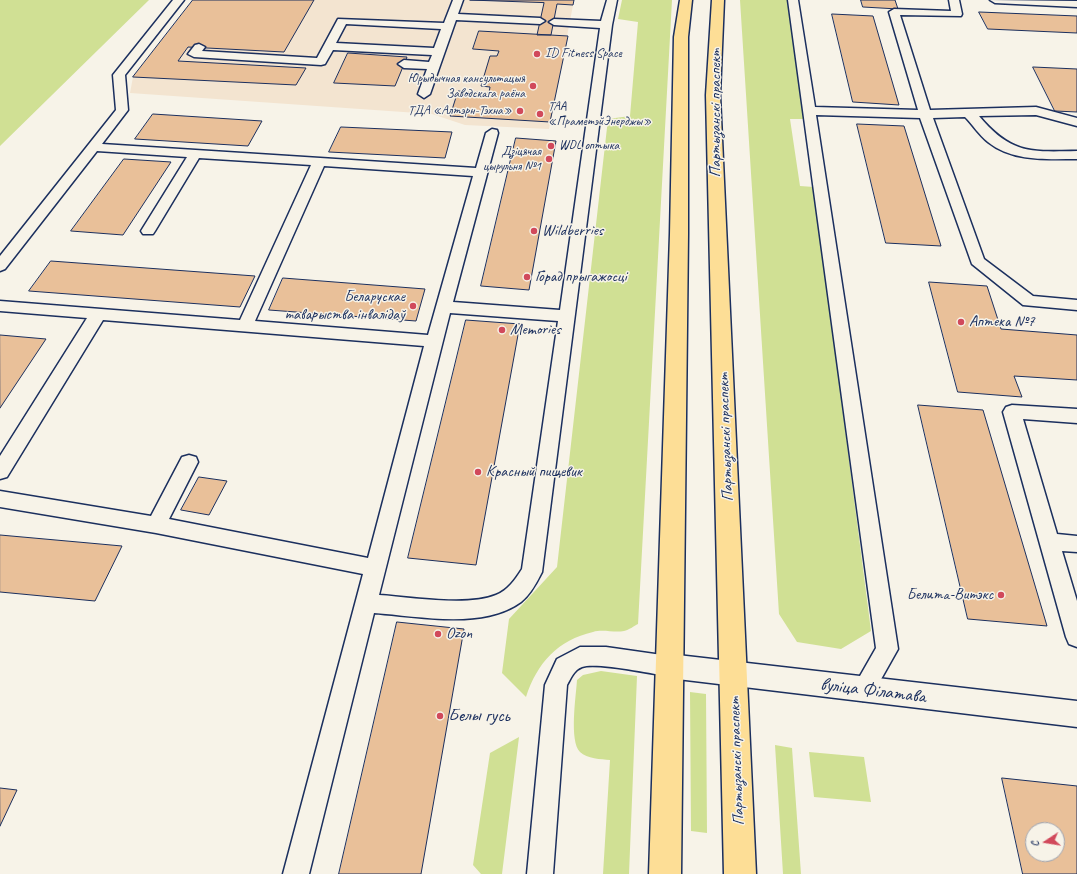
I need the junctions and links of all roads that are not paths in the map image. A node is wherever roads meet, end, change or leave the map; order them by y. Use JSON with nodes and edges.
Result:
{"nodes":[{"id":1,"x":180,"y":0,"type":"edge"},
{"id":2,"x":458,"y":0,"type":"edge"},
{"id":3,"x":612,"y":0,"type":"edge"},
{"id":4,"x":686,"y":0,"type":"edge"},
{"id":5,"x":718,"y":0,"type":"edge"},
{"id":6,"x":793,"y":0,"type":"edge"},
{"id":7,"x":954,"y":0,"type":"edge"},
{"id":8,"x":994,"y":0,"type":"edge"},
{"id":9,"x":1077,"y":4,"type":"edge"},
{"id":10,"x":540,"y":21,"type":"dead end"},
{"id":11,"x":450,"y":22,"type":"junction"},
{"id":12,"x":554,"y":22,"type":"dead end"},
{"id":13,"x":606,"y":25,"type":"junction"},
{"id":14,"x":329,"y":46,"type":"junction"},
{"id":15,"x":199,"y":47,"type":"dead end"},
{"id":16,"x":439,"y":52,"type":"junction"},
{"id":17,"x":404,"y":64,"type":"dead end"},
{"id":18,"x":434,"y":66,"type":"junction"},
{"id":19,"x":424,"y":94,"type":"dead end"},
{"id":20,"x":809,"y":111,"type":"junction"},
{"id":21,"x":969,"y":113,"type":"junction"},
{"id":22,"x":925,"y":114,"type":"junction"},
{"id":23,"x":1077,"y":122,"type":"edge"},
{"id":24,"x":492,"y":132,"type":"dead end"},
{"id":25,"x":92,"y":147,"type":"junction"},
{"id":26,"x":195,"y":154,"type":"junction"},
{"id":27,"x":1077,"y":156,"type":"edge"},
{"id":28,"x":319,"y":163,"type":"junction"},
{"id":29,"x":481,"y":172,"type":"junction"},
{"id":30,"x":148,"y":231,"type":"dead end"},
{"id":31,"x":0,"y":266,"type":"edge"},
{"id":32,"x":1077,"y":305,"type":"edge"},
{"id":33,"x":0,"y":306,"type":"edge"},
{"id":34,"x":444,"y":306,"type":"junction"},
{"id":35,"x":98,"y":314,"type":"junction"},
{"id":36,"x":567,"y":316,"type":"junction"},
{"id":37,"x":245,"y":326,"type":"junction"},
{"id":38,"x":434,"y":341,"type":"junction"},
{"id":39,"x":1077,"y":416,"type":"edge"},
{"id":40,"x":190,"y":462,"type":"dead end"},
{"id":41,"x":0,"y":472,"type":"edge"},
{"id":42,"x":0,"y":499,"type":"edge"},
{"id":43,"x":156,"y":525,"type":"junction"},
{"id":44,"x":1049,"y":542,"type":"junction"},
{"id":45,"x":1077,"y":544,"type":"edge"},
{"id":46,"x":376,"y":568,"type":"junction"},
{"id":47,"x":367,"y":602,"type":"junction"},
{"id":48,"x":1077,"y":637,"type":"edge"},
{"id":49,"x":668,"y":666,"type":"junction"},
{"id":50,"x":734,"y":675,"type":"junction"},
{"id":51,"x":863,"y":690,"type":"junction"},
{"id":52,"x":1077,"y":714,"type":"edge"},
{"id":53,"x":296,"y":874,"type":"edge"},
{"id":54,"x":540,"y":874,"type":"edge"},
{"id":55,"x":665,"y":874,"type":"edge"},
{"id":56,"x":740,"y":874,"type":"edge"}],
"edges":[{"from":1,"to":25,"type":"lane"},
{"from":2,"to":11,"type":"lane"},
{"from":3,"to":13,"type":"lane"},
{"from":4,"to":49,"type":"main road"},
{"from":5,"to":50,"type":"main road","name":"Партызанскі праспект"},
{"from":6,"to":20,"type":"lane"},
{"from":7,"to":22,"type":"lane"},
{"from":8,"to":9,"type":"lane"},
{"from":10,"to":11,"type":"lane"},
{"from":11,"to":14,"type":"lane"},
{"from":11,"to":16,"type":"lane"},
{"from":12,"to":13,"type":"lane"},
{"from":13,"to":36,"type":"lane"},
{"from":14,"to":15,"type":"lane"},
{"from":14,"to":16,"type":"lane"},
{"from":16,"to":18,"type":"lane"},
{"from":17,"to":18,"type":"lane"},
{"from":18,"to":19,"type":"lane"},
{"from":20,"to":22,"type":"lane"},
{"from":20,"to":51,"type":"lane"},
{"from":21,"to":22,"type":"lane"},
{"from":21,"to":23,"type":"lane"},
{"from":21,"to":27,"type":"lane"},
{"from":22,"to":32,"type":"lane"},
{"from":24,"to":29,"type":"lane"},
{"from":25,"to":26,"type":"lane"},
{"from":25,"to":31,"type":"lane"},
{"from":26,"to":28,"type":"lane"},
{"from":26,"to":30,"type":"lane"},
{"from":28,"to":29,"type":"lane"},
{"from":28,"to":37,"type":"lane"},
{"from":29,"to":34,"type":"lane"},
{"from":33,"to":35,"type":"lane"},
{"from":34,"to":36,"type":"lane"},
{"from":34,"to":38,"type":"lane"},
{"from":35,"to":37,"type":"lane"},
{"from":35,"to":41,"type":"lane"},
{"from":36,"to":47,"type":"lane"},
{"from":37,"to":38,"type":"lane"},
{"from":38,"to":46,"type":"lane"},
{"from":39,"to":44,"type":"lane"},
{"from":40,"to":43,"type":"lane"},
{"from":42,"to":43,"type":"lane"},
{"from":43,"to":46,"type":"lane"},
{"from":44,"to":45,"type":"lane"},
{"from":44,"to":48,"type":"lane"},
{"from":46,"to":47,"type":"lane"},
{"from":47,"to":53,"type":"lane"},
{"from":49,"to":50,"type":"street","name":"вуліца Філатава"},
{"from":49,"to":54,"type":"lane"},
{"from":49,"to":55,"type":"main road"},
{"from":50,"to":51,"type":"street","name":"вуліца Філатава"},
{"from":50,"to":56,"type":"main road","name":"Партызанскі праспект"},
{"from":51,"to":52,"type":"street","name":"вуліца Філатава"}]}
